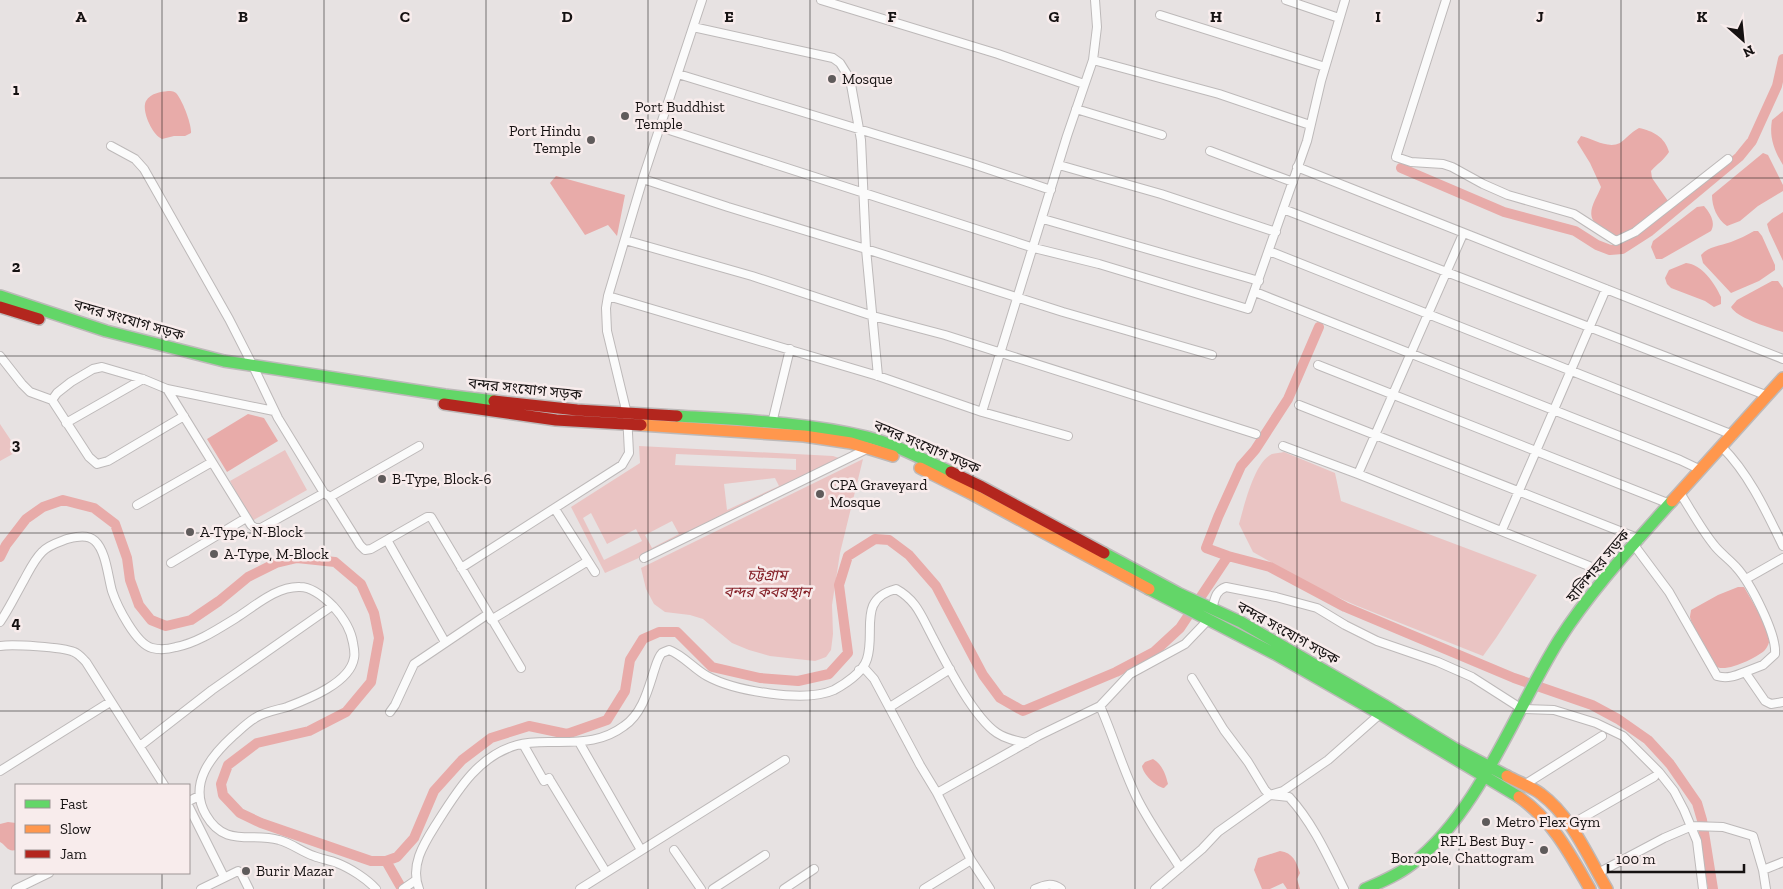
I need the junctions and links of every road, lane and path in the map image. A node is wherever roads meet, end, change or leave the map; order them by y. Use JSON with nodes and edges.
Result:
{"nodes":[{"id":1,"x":702,"y":0,"type":"edge"},
{"id":2,"x":821,"y":0,"type":"edge"},
{"id":3,"x":1095,"y":0,"type":"edge"},
{"id":4,"x":1286,"y":0,"type":"edge"},
{"id":5,"x":1345,"y":0,"type":"edge"},
{"id":6,"x":1446,"y":0,"type":"edge"},
{"id":7,"x":1160,"y":14,"type":"dead end"},
{"id":8,"x":1339,"y":18,"type":"junction"},
{"id":9,"x":693,"y":27,"type":"junction"},
{"id":10,"x":1093,"y":60,"type":"junction"},
{"id":11,"x":1325,"y":67,"type":"junction"},
{"id":12,"x":678,"y":74,"type":"junction"},
{"id":13,"x":1084,"y":84,"type":"junction"},
{"id":14,"x":1076,"y":109,"type":"junction"},
{"id":15,"x":1310,"y":125,"type":"junction"},
{"id":16,"x":660,"y":127,"type":"junction"},
{"id":17,"x":860,"y":130,"type":"junction"},
{"id":18,"x":1162,"y":135,"type":"dead end"},
{"id":19,"x":111,"y":146,"type":"dead end"},
{"id":20,"x":1210,"y":151,"type":"dead end"},
{"id":21,"x":1728,"y":159,"type":"dead end"},
{"id":22,"x":1059,"y":165,"type":"junction"},
{"id":23,"x":1297,"y":167,"type":"junction"},
{"id":24,"x":643,"y":179,"type":"junction"},
{"id":25,"x":1293,"y":182,"type":"junction"},
{"id":26,"x":1051,"y":190,"type":"junction"},
{"id":27,"x":864,"y":192,"type":"junction"},
{"id":28,"x":1284,"y":209,"type":"junction"},
{"id":29,"x":1042,"y":219,"type":"junction"},
{"id":30,"x":1276,"y":232,"type":"junction"},
{"id":31,"x":1463,"y":234,"type":"junction"},
{"id":32,"x":625,"y":240,"type":"junction"},
{"id":33,"x":1034,"y":248,"type":"junction"},
{"id":34,"x":866,"y":249,"type":"junction"},
{"id":35,"x":1269,"y":251,"type":"junction"},
{"id":36,"x":1447,"y":272,"type":"junction"},
{"id":37,"x":1259,"y":281,"type":"junction"},
{"id":38,"x":1606,"y":289,"type":"junction"},
{"id":39,"x":1255,"y":292,"type":"junction"},
{"id":40,"x":0,"y":296,"type":"edge"},
{"id":41,"x":608,"y":296,"type":"junction"},
{"id":42,"x":1018,"y":298,"type":"junction"},
{"id":43,"x":2,"y":311,"type":"edge"},
{"id":44,"x":1428,"y":314,"type":"junction"},
{"id":45,"x":873,"y":316,"type":"junction"},
{"id":46,"x":1589,"y":327,"type":"junction"},
{"id":47,"x":790,"y":349,"type":"junction"},
{"id":48,"x":1000,"y":353,"type":"junction"},
{"id":49,"x":1411,"y":353,"type":"junction"},
{"id":50,"x":1212,"y":355,"type":"dead end"},
{"id":51,"x":0,"y":356,"type":"edge"},
{"id":52,"x":1783,"y":359,"type":"edge"},
{"id":53,"x":1318,"y":365,"type":"dead end"},
{"id":54,"x":1570,"y":370,"type":"junction"},
{"id":55,"x":256,"y":371,"type":"junction"},
{"id":56,"x":878,"y":376,"type":"junction"},
{"id":57,"x":1783,"y":378,"type":"edge"},
{"id":58,"x":143,"y":379,"type":"junction"},
{"id":59,"x":167,"y":388,"type":"junction"},
{"id":60,"x":1393,"y":395,"type":"junction"},
{"id":61,"x":1768,"y":396,"type":"junction"},
{"id":62,"x":52,"y":400,"type":"junction"},
{"id":63,"x":1299,"y":405,"type":"dead end"},
{"id":64,"x":1554,"y":410,"type":"junction"},
{"id":65,"x":274,"y":411,"type":"junction"},
{"id":66,"x":982,"y":412,"type":"junction"},
{"id":67,"x":184,"y":416,"type":"junction"},
{"id":68,"x":628,"y":419,"type":"junction"},
{"id":69,"x":66,"y":423,"type":"junction"},
{"id":70,"x":772,"y":423,"type":"junction"},
{"id":71,"x":1256,"y":434,"type":"dead end"},
{"id":72,"x":1376,"y":434,"type":"junction"},
{"id":73,"x":1733,"y":435,"type":"junction"},
{"id":74,"x":1068,"y":436,"type":"dead end"},
{"id":75,"x":419,"y":446,"type":"dead end"},
{"id":76,"x":1283,"y":446,"type":"dead end"},
{"id":77,"x":1722,"y":447,"type":"junction"},
{"id":78,"x":869,"y":448,"type":"junction"},
{"id":79,"x":1536,"y":451,"type":"junction"},
{"id":80,"x":212,"y":462,"type":"junction"},
{"id":81,"x":1701,"y":470,"type":"junction"},
{"id":82,"x":1358,"y":474,"type":"junction"},
{"id":83,"x":1519,"y":491,"type":"junction"},
{"id":84,"x":1680,"y":493,"type":"junction"},
{"id":85,"x":327,"y":495,"type":"junction"},
{"id":86,"x":1670,"y":504,"type":"junction"},
{"id":87,"x":137,"y":505,"type":"dead end"},
{"id":88,"x":555,"y":509,"type":"junction"},
{"id":89,"x":246,"y":518,"type":"junction"},
{"id":90,"x":1502,"y":530,"type":"junction"},
{"id":91,"x":387,"y":540,"type":"junction"},
{"id":92,"x":1637,"y":542,"type":"junction"},
{"id":93,"x":1783,"y":546,"type":"edge"},
{"id":94,"x":644,"y":558,"type":"dead end"},
{"id":95,"x":1783,"y":558,"type":"edge"},
{"id":96,"x":588,"y":561,"type":"junction"},
{"id":97,"x":171,"y":562,"type":"dead end"},
{"id":98,"x":461,"y":568,"type":"junction"},
{"id":99,"x":595,"y":572,"type":"dead end"},
{"id":100,"x":1609,"y":574,"type":"junction"},
{"id":101,"x":1746,"y":579,"type":"junction"},
{"id":102,"x":1176,"y":597,"type":"junction"},
{"id":103,"x":332,"y":606,"type":"junction"},
{"id":104,"x":1209,"y":613,"type":"junction"},
{"id":105,"x":490,"y":617,"type":"junction"},
{"id":106,"x":0,"y":622,"type":"edge"},
{"id":107,"x":445,"y":642,"type":"junction"},
{"id":108,"x":0,"y":646,"type":"edge"},
{"id":109,"x":521,"y":668,"type":"dead end"},
{"id":110,"x":950,"y":669,"type":"junction"},
{"id":111,"x":859,"y":670,"type":"junction"},
{"id":112,"x":1745,"y":672,"type":"junction"},
{"id":113,"x":1192,"y":678,"type":"dead end"},
{"id":114,"x":110,"y":702,"type":"junction"},
{"id":115,"x":1783,"y":702,"type":"edge"},
{"id":116,"x":1100,"y":706,"type":"junction"},
{"id":117,"x":890,"y":707,"type":"junction"},
{"id":118,"x":1522,"y":709,"type":"junction"},
{"id":119,"x":390,"y":712,"type":"dead end"},
{"id":120,"x":1380,"y":714,"type":"junction"},
{"id":121,"x":1602,"y":736,"type":"dead end"},
{"id":122,"x":579,"y":742,"type":"junction"},
{"id":123,"x":1026,"y":743,"type":"junction"},
{"id":124,"x":523,"y":744,"type":"junction"},
{"id":125,"x":140,"y":746,"type":"junction"},
{"id":126,"x":785,"y":760,"type":"dead end"},
{"id":127,"x":0,"y":771,"type":"edge"},
{"id":128,"x":1486,"y":772,"type":"junction"},
{"id":129,"x":1654,"y":778,"type":"dead end"},
{"id":130,"x":163,"y":784,"type":"edge"},
{"id":131,"x":1524,"y":785,"type":"junction"},
{"id":132,"x":937,"y":793,"type":"junction"},
{"id":133,"x":1270,"y":795,"type":"junction"},
{"id":134,"x":200,"y":796,"type":"junction"},
{"id":135,"x":190,"y":801,"type":"edge"},
{"id":136,"x":190,"y":809,"type":"edge"},
{"id":137,"x":1570,"y":824,"type":"junction"},
{"id":138,"x":1692,"y":826,"type":"junction"},
{"id":139,"x":641,"y":850,"type":"junction"},
{"id":140,"x":674,"y":850,"type":"dead end"},
{"id":141,"x":765,"y":855,"type":"dead end"},
{"id":142,"x":971,"y":860,"type":"junction"},
{"id":143,"x":1783,"y":862,"type":"edge"},
{"id":144,"x":1180,"y":868,"type":"junction"},
{"id":145,"x":814,"y":869,"type":"dead end"},
{"id":146,"x":1763,"y":870,"type":"junction"},
{"id":147,"x":606,"y":872,"type":"junction"},
{"id":148,"x":1598,"y":873,"type":"junction"},
{"id":149,"x":47,"y":874,"type":"edge"},
{"id":150,"x":224,"y":877,"type":"junction"},
{"id":151,"x":410,"y":885,"type":"edge"},
{"id":152,"x":16,"y":889,"type":"edge"},
{"id":153,"x":201,"y":889,"type":"edge"},
{"id":154,"x":250,"y":889,"type":"edge"},
{"id":155,"x":376,"y":889,"type":"edge"},
{"id":156,"x":419,"y":889,"type":"edge"},
{"id":157,"x":580,"y":889,"type":"edge"},
{"id":158,"x":701,"y":889,"type":"edge"},
{"id":159,"x":713,"y":889,"type":"edge"},
{"id":160,"x":784,"y":889,"type":"edge"},
{"id":161,"x":924,"y":889,"type":"edge"},
{"id":162,"x":990,"y":889,"type":"edge"},
{"id":163,"x":1035,"y":889,"type":"edge"},
{"id":164,"x":1061,"y":889,"type":"edge"},
{"id":165,"x":1155,"y":889,"type":"edge"},
{"id":166,"x":1344,"y":889,"type":"edge"},
{"id":167,"x":1365,"y":889,"type":"edge"},
{"id":168,"x":1590,"y":889,"type":"edge"},
{"id":169,"x":1607,"y":889,"type":"edge"},
{"id":170,"x":1703,"y":889,"type":"edge"},
{"id":171,"x":1766,"y":889,"type":"edge"}],
"edges":[{"from":1,"to":9,"type":"street"},
{"from":2,"to":13,"type":"street"},
{"from":3,"to":10,"type":"street"},
{"from":4,"to":8,"type":"street"},
{"from":5,"to":8,"type":"street"},
{"from":6,"to":21,"type":"street"},
{"from":7,"to":11,"type":"street"},
{"from":8,"to":11,"type":"street"},
{"from":9,"to":12,"type":"street"},
{"from":9,"to":17,"type":"street"},
{"from":10,"to":13,"type":"street"},
{"from":10,"to":15,"type":"street"},
{"from":11,"to":15,"type":"street"},
{"from":12,"to":16,"type":"street"},
{"from":12,"to":17,"type":"street"},
{"from":13,"to":14,"type":"street"},
{"from":14,"to":18,"type":"street"},
{"from":14,"to":22,"type":"street"},
{"from":15,"to":23,"type":"street"},
{"from":16,"to":24,"type":"street"},
{"from":16,"to":27,"type":"street"},
{"from":17,"to":26,"type":"street"},
{"from":17,"to":27,"type":"street"},
{"from":19,"to":55,"type":"street"},
{"from":20,"to":25,"type":"street"},
{"from":22,"to":26,"type":"street"},
{"from":22,"to":30,"type":"street"},
{"from":23,"to":25,"type":"street"},
{"from":23,"to":31,"type":"street"},
{"from":24,"to":32,"type":"street"},
{"from":24,"to":34,"type":"street"},
{"from":25,"to":28,"type":"street"},
{"from":26,"to":29,"type":"street"},
{"from":27,"to":33,"type":"street"},
{"from":27,"to":34,"type":"street"},
{"from":28,"to":30,"type":"street"},
{"from":28,"to":36,"type":"street"},
{"from":29,"to":33,"type":"street"},
{"from":29,"to":37,"type":"street"},
{"from":30,"to":35,"type":"street"},
{"from":31,"to":36,"type":"street"},
{"from":31,"to":38,"type":"street"},
{"from":32,"to":41,"type":"street"},
{"from":32,"to":45,"type":"street"},
{"from":33,"to":39,"type":"street"},
{"from":33,"to":42,"type":"street"},
{"from":34,"to":42,"type":"street"},
{"from":34,"to":45,"type":"street"},
{"from":35,"to":37,"type":"street"},
{"from":35,"to":44,"type":"street"},
{"from":36,"to":44,"type":"street"},
{"from":36,"to":46,"type":"street"},
{"from":37,"to":39,"type":"street"},
{"from":38,"to":46,"type":"street"},
{"from":38,"to":52,"type":"street"},
{"from":39,"to":49,"type":"street"},
{"from":40,"to":55,"type":"main road","name":"বন্দর সংযোগ সড়ক"},
{"from":41,"to":47,"type":"street"},
{"from":41,"to":68,"type":"street"},
{"from":42,"to":48,"type":"street"},
{"from":42,"to":50,"type":"street"},
{"from":43,"to":55,"type":"main road","name":"বন্দর সংযোগ সড়ক"},
{"from":44,"to":49,"type":"street"},
{"from":44,"to":54,"type":"street"},
{"from":45,"to":48,"type":"street"},
{"from":45,"to":56,"type":"street"},
{"from":46,"to":54,"type":"street"},
{"from":46,"to":61,"type":"street"},
{"from":47,"to":56,"type":"street"},
{"from":47,"to":70,"type":"street"},
{"from":48,"to":66,"type":"street"},
{"from":48,"to":71,"type":"street"},
{"from":49,"to":60,"type":"street"},
{"from":49,"to":64,"type":"street"},
{"from":51,"to":62,"type":"street"},
{"from":53,"to":60,"type":"street"},
{"from":54,"to":64,"type":"street"},
{"from":54,"to":73,"type":"street"},
{"from":55,"to":65,"type":"street"},
{"from":55,"to":68,"type":"main road","name":"বন্দর সংযোগ সড়ক"},
{"from":56,"to":66,"type":"street"},
{"from":57,"to":61,"type":"main road","name":"হালিশহর সড়ক"},
{"from":58,"to":59,"type":"street"},
{"from":58,"to":62,"type":"street"},
{"from":58,"to":69,"type":"street"},
{"from":59,"to":65,"type":"street"},
{"from":59,"to":67,"type":"street"},
{"from":60,"to":72,"type":"street"},
{"from":60,"to":79,"type":"street"},
{"from":61,"to":73,"type":"main road","name":"হালিশহর সড়ক"},
{"from":62,"to":69,"type":"street"},
{"from":63,"to":72,"type":"street"},
{"from":64,"to":79,"type":"street"},
{"from":64,"to":81,"type":"street"},
{"from":65,"to":85,"type":"street"},
{"from":66,"to":74,"type":"street"},
{"from":67,"to":69,"type":"street"},
{"from":67,"to":80,"type":"street"},
{"from":68,"to":70,"type":"main road","name":"বন্দর সংযোগ সড়ক"},
{"from":68,"to":78,"type":"main road","name":"বন্দর সংযোগ সড়ক"},
{"from":68,"to":88,"type":"street"},
{"from":70,"to":102,"type":"main road","name":"বন্দর সংযোগ সড়ক"},
{"from":72,"to":82,"type":"street"},
{"from":72,"to":83,"type":"street"},
{"from":73,"to":77,"type":"main road","name":"হালিশহর সড়ক"},
{"from":75,"to":85,"type":"street"},
{"from":76,"to":82,"type":"street"},
{"from":77,"to":81,"type":"main road","name":"হালিশহর সড়ক"},
{"from":77,"to":93,"type":"street"},
{"from":78,"to":94,"type":"street"},
{"from":78,"to":102,"type":"main road","name":"বন্দর সংযোগ সড়ক"},
{"from":79,"to":83,"type":"street"},
{"from":79,"to":86,"type":"street"},
{"from":80,"to":87,"type":"street"},
{"from":80,"to":89,"type":"street"},
{"from":81,"to":84,"type":"main road","name":"হালিশহর সড়ক"},
{"from":82,"to":90,"type":"street"},
{"from":83,"to":90,"type":"street"},
{"from":83,"to":92,"type":"street"},
{"from":84,"to":86,"type":"main road","name":"হালিশহর সড়ক"},
{"from":84,"to":101,"type":"street"},
{"from":85,"to":89,"type":"street"},
{"from":85,"to":91,"type":"street"},
{"from":86,"to":92,"type":"main road","name":"হালিশহর সড়ক"},
{"from":88,"to":96,"type":"street"},
{"from":88,"to":98,"type":"street"},
{"from":89,"to":97,"type":"street"},
{"from":90,"to":100,"type":"street"},
{"from":91,"to":98,"type":"street"},
{"from":91,"to":107,"type":"street"},
{"from":92,"to":100,"type":"main road","name":"হালিশহর সড়ক"},
{"from":92,"to":112,"type":"street"},
{"from":95,"to":101,"type":"street"},
{"from":96,"to":99,"type":"street"},
{"from":96,"to":105,"type":"street"},
{"from":98,"to":105,"type":"street"},
{"from":100,"to":118,"type":"main road","name":"হালিশহর সড়ক"},
{"from":101,"to":112,"type":"street"},
{"from":102,"to":104,"type":"main road","name":"বন্দর সংযোগ সড়ক"},
{"from":103,"to":106,"type":"street"},
{"from":103,"to":125,"type":"street"},
{"from":103,"to":134,"type":"street"},
{"from":104,"to":116,"type":"street"},
{"from":104,"to":118,"type":"street"},
{"from":104,"to":120,"type":"main road","name":"বন্দর সংযোগ সড়ক"},
{"from":104,"to":128,"type":"main road","name":"বন্দর সংযোগ সড়ক"},
{"from":105,"to":107,"type":"street"},
{"from":105,"to":109,"type":"street"},
{"from":107,"to":119,"type":"street"},
{"from":108,"to":114,"type":"street"},
{"from":110,"to":111,"type":"street"},
{"from":110,"to":117,"type":"street"},
{"from":110,"to":123,"type":"street"},
{"from":111,"to":117,"type":"street"},
{"from":111,"to":122,"type":"street"},
{"from":112,"to":115,"type":"street"},
{"from":113,"to":133,"type":"street"},
{"from":114,"to":125,"type":"street"},
{"from":114,"to":127,"type":"street"},
{"from":116,"to":123,"type":"street"},
{"from":116,"to":144,"type":"street"},
{"from":117,"to":132,"type":"street"},
{"from":118,"to":128,"type":"main road","name":"হালিশহর সড়ক"},
{"from":118,"to":138,"type":"street"},
{"from":120,"to":128,"type":"main road","name":"বন্দর সংযোগ সড়ক"},
{"from":120,"to":133,"type":"street"},
{"from":121,"to":131,"type":"street"},
{"from":122,"to":124,"type":"street"},
{"from":122,"to":139,"type":"street"},
{"from":123,"to":132,"type":"street"},
{"from":124,"to":147,"type":"street"},
{"from":124,"to":151,"type":"street"},
{"from":125,"to":130,"type":"street"},
{"from":126,"to":139,"type":"street"},
{"from":128,"to":131,"type":"main road","name":"বন্দর সংযোগ সড়ক"},
{"from":128,"to":167,"type":"main road","name":"হালিশহর সড়ক"},
{"from":128,"to":168,"type":"main road","name":"বন্দর সংযোগ সড়ক"},
{"from":129,"to":137,"type":"street"},
{"from":131,"to":137,"type":"main road","name":"বন্দর সংযোগ সড়ক"},
{"from":132,"to":142,"type":"street"},
{"from":133,"to":144,"type":"street"},
{"from":133,"to":166,"type":"street"},
{"from":134,"to":135,"type":"street"},
{"from":134,"to":155,"type":"street"},
{"from":136,"to":150,"type":"street"},
{"from":137,"to":148,"type":"main road","name":"বন্দর সংযোগ সড়ক"},
{"from":138,"to":146,"type":"street"},
{"from":138,"to":148,"type":"street"},
{"from":138,"to":170,"type":"street"},
{"from":139,"to":147,"type":"street"},
{"from":140,"to":158,"type":"street"},
{"from":141,"to":159,"type":"street"},
{"from":142,"to":161,"type":"street"},
{"from":142,"to":162,"type":"street"},
{"from":143,"to":146,"type":"street"},
{"from":144,"to":165,"type":"street"},
{"from":145,"to":160,"type":"street"},
{"from":146,"to":171,"type":"street"},
{"from":147,"to":157,"type":"street"},
{"from":148,"to":169,"type":"main road","name":"বন্দর সংযোগ সড়ক"},
{"from":149,"to":152,"type":"street"},
{"from":150,"to":153,"type":"street"},
{"from":150,"to":154,"type":"street"},
{"from":151,"to":156,"type":"street"},
{"from":163,"to":164,"type":"street"}]}
